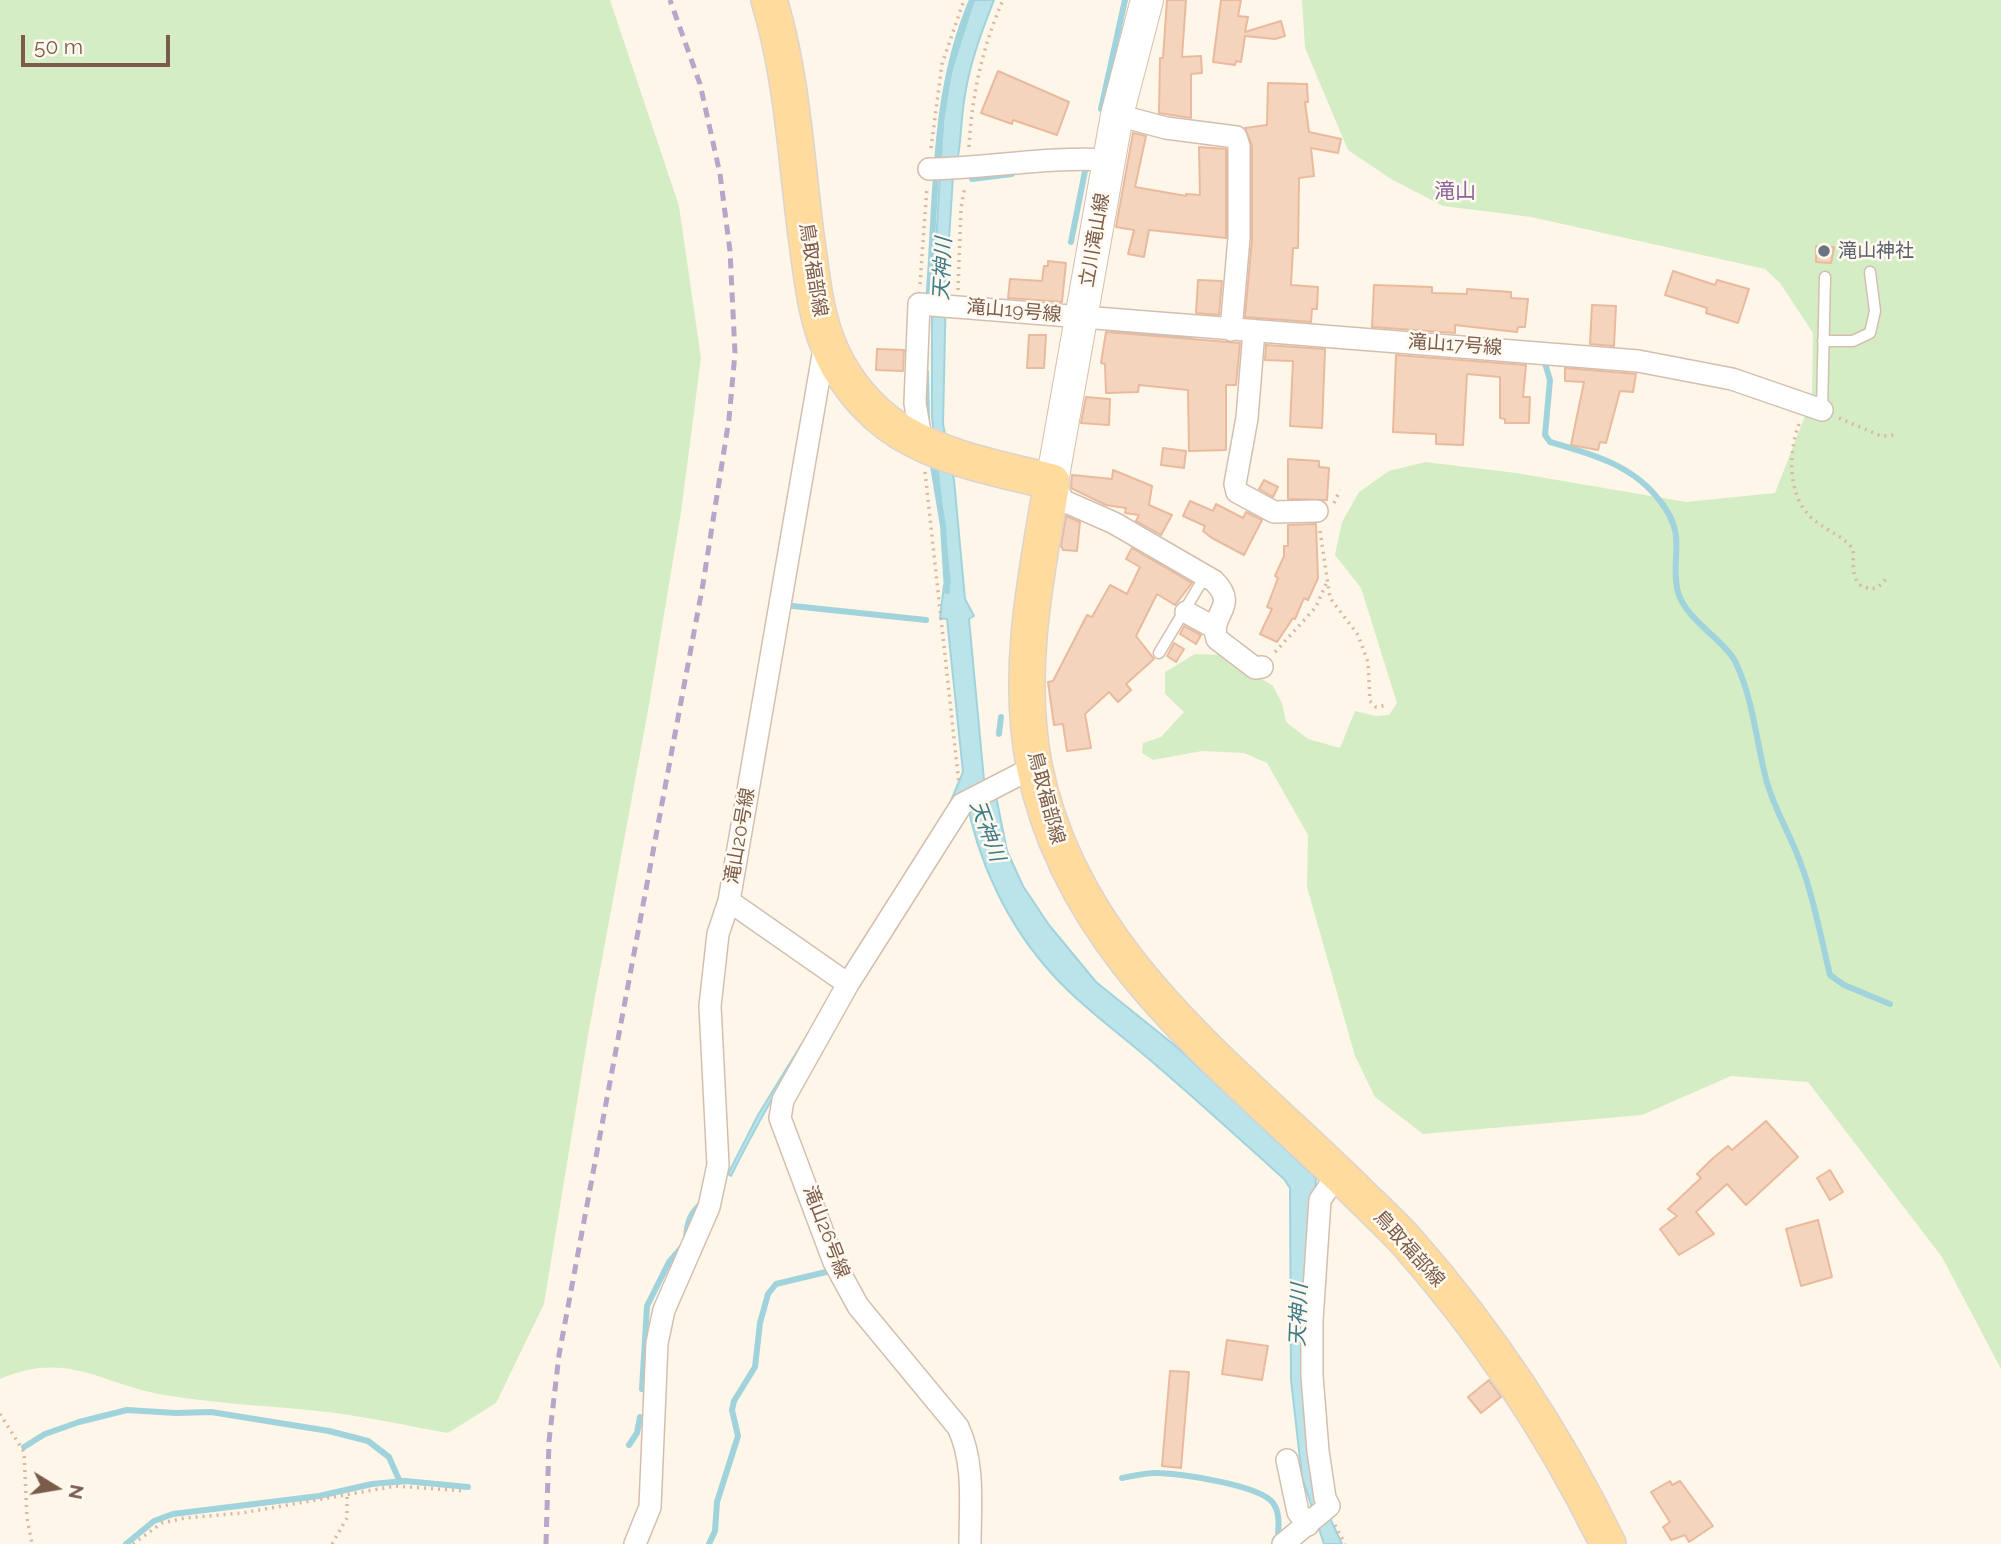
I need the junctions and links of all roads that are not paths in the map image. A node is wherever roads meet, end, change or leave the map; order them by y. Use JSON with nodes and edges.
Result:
{"nodes":[{"id":1,"x":769,"y":0,"type":"edge"},
{"id":2,"x":1147,"y":0,"type":"edge"},
{"id":3,"x":1118,"y":115,"type":"junction"},
{"id":4,"x":1109,"y":160,"type":"junction"},
{"id":5,"x":929,"y":169,"type":"dead end"},
{"id":6,"x":1870,"y":272,"type":"dead end"},
{"id":7,"x":1825,"y":276,"type":"dead end"},
{"id":8,"x":1081,"y":317,"type":"junction"},
{"id":9,"x":1231,"y":330,"type":"junction"},
{"id":10,"x":1254,"y":331,"type":"junction"},
{"id":11,"x":826,"y":339,"type":"junction"},
{"id":12,"x":1823,"y":341,"type":"junction"},
{"id":13,"x":1814,"y":407,"type":"joint"},
{"id":14,"x":936,"y":449,"type":"junction"},
{"id":15,"x":1052,"y":481,"type":"junction"},
{"id":16,"x":1317,"y":511,"type":"road end"},
{"id":17,"x":1205,"y":576,"type":"junction"},
{"id":18,"x":1186,"y":612,"type":"junction"},
{"id":19,"x":1215,"y":628,"type":"junction"},
{"id":20,"x":1159,"y":653,"type":"dead end"},
{"id":21,"x":1262,"y":667,"type":"road end"},
{"id":22,"x":1034,"y":766,"type":"junction"},
{"id":23,"x":729,"y":901,"type":"junction"},
{"id":24,"x":848,"y":984,"type":"junction"},
{"id":25,"x":1338,"y":1173,"type":"junction"},
{"id":26,"x":1287,"y":1460,"type":"dead end"},
{"id":27,"x":1316,"y":1518,"type":"junction"},
{"id":28,"x":635,"y":1544,"type":"edge"},
{"id":29,"x":970,"y":1544,"type":"edge"},
{"id":30,"x":1283,"y":1544,"type":"edge"},
{"id":31,"x":1608,"y":1544,"type":"edge"}],
"edges":[{"from":1,"to":11,"type":"main road","name":"鳥取福部線"},
{"from":2,"to":3,"type":"street","name":"立川滝山線"},
{"from":3,"to":4,"type":"street","name":"立川滝山線"},
{"from":3,"to":9,"type":"street"},
{"from":4,"to":5,"type":"street"},
{"from":4,"to":8,"type":"street","name":"立川滝山線"},
{"from":6,"to":12,"type":"lane"},
{"from":7,"to":12,"type":"lane"},
{"from":8,"to":9,"type":"street","name":"滝山17号線"},
{"from":8,"to":14,"type":"street","name":"滝山19号線"},
{"from":8,"to":15,"type":"street","name":"立川滝山線"},
{"from":9,"to":10,"type":"street","name":"滝山17号線"},
{"from":10,"to":13,"type":"street","name":"滝山17号線"},
{"from":10,"to":16,"type":"street"},
{"from":11,"to":14,"type":"main road","name":"鳥取福部線"},
{"from":11,"to":23,"type":"street","name":"滝山20号線"},
{"from":12,"to":13,"type":"lane"},
{"from":14,"to":15,"type":"main road","name":"鳥取福部線"},
{"from":15,"to":17,"type":"street"},
{"from":15,"to":22,"type":"main road","name":"鳥取福部線"},
{"from":17,"to":18,"type":"lane"},
{"from":17,"to":19,"type":"street"},
{"from":18,"to":19,"type":"street"},
{"from":18,"to":20,"type":"lane"},
{"from":19,"to":21,"type":"street"},
{"from":22,"to":24,"type":"street"},
{"from":22,"to":25,"type":"main road","name":"鳥取福部線"},
{"from":23,"to":24,"type":"street","name":"滝山20号線"},
{"from":23,"to":28,"type":"street"},
{"from":24,"to":29,"type":"street","name":"滝山26号線"},
{"from":25,"to":27,"type":"street"},
{"from":25,"to":31,"type":"main road","name":"鳥取福部線"},
{"from":26,"to":27,"type":"street"},
{"from":27,"to":30,"type":"street"}]}
